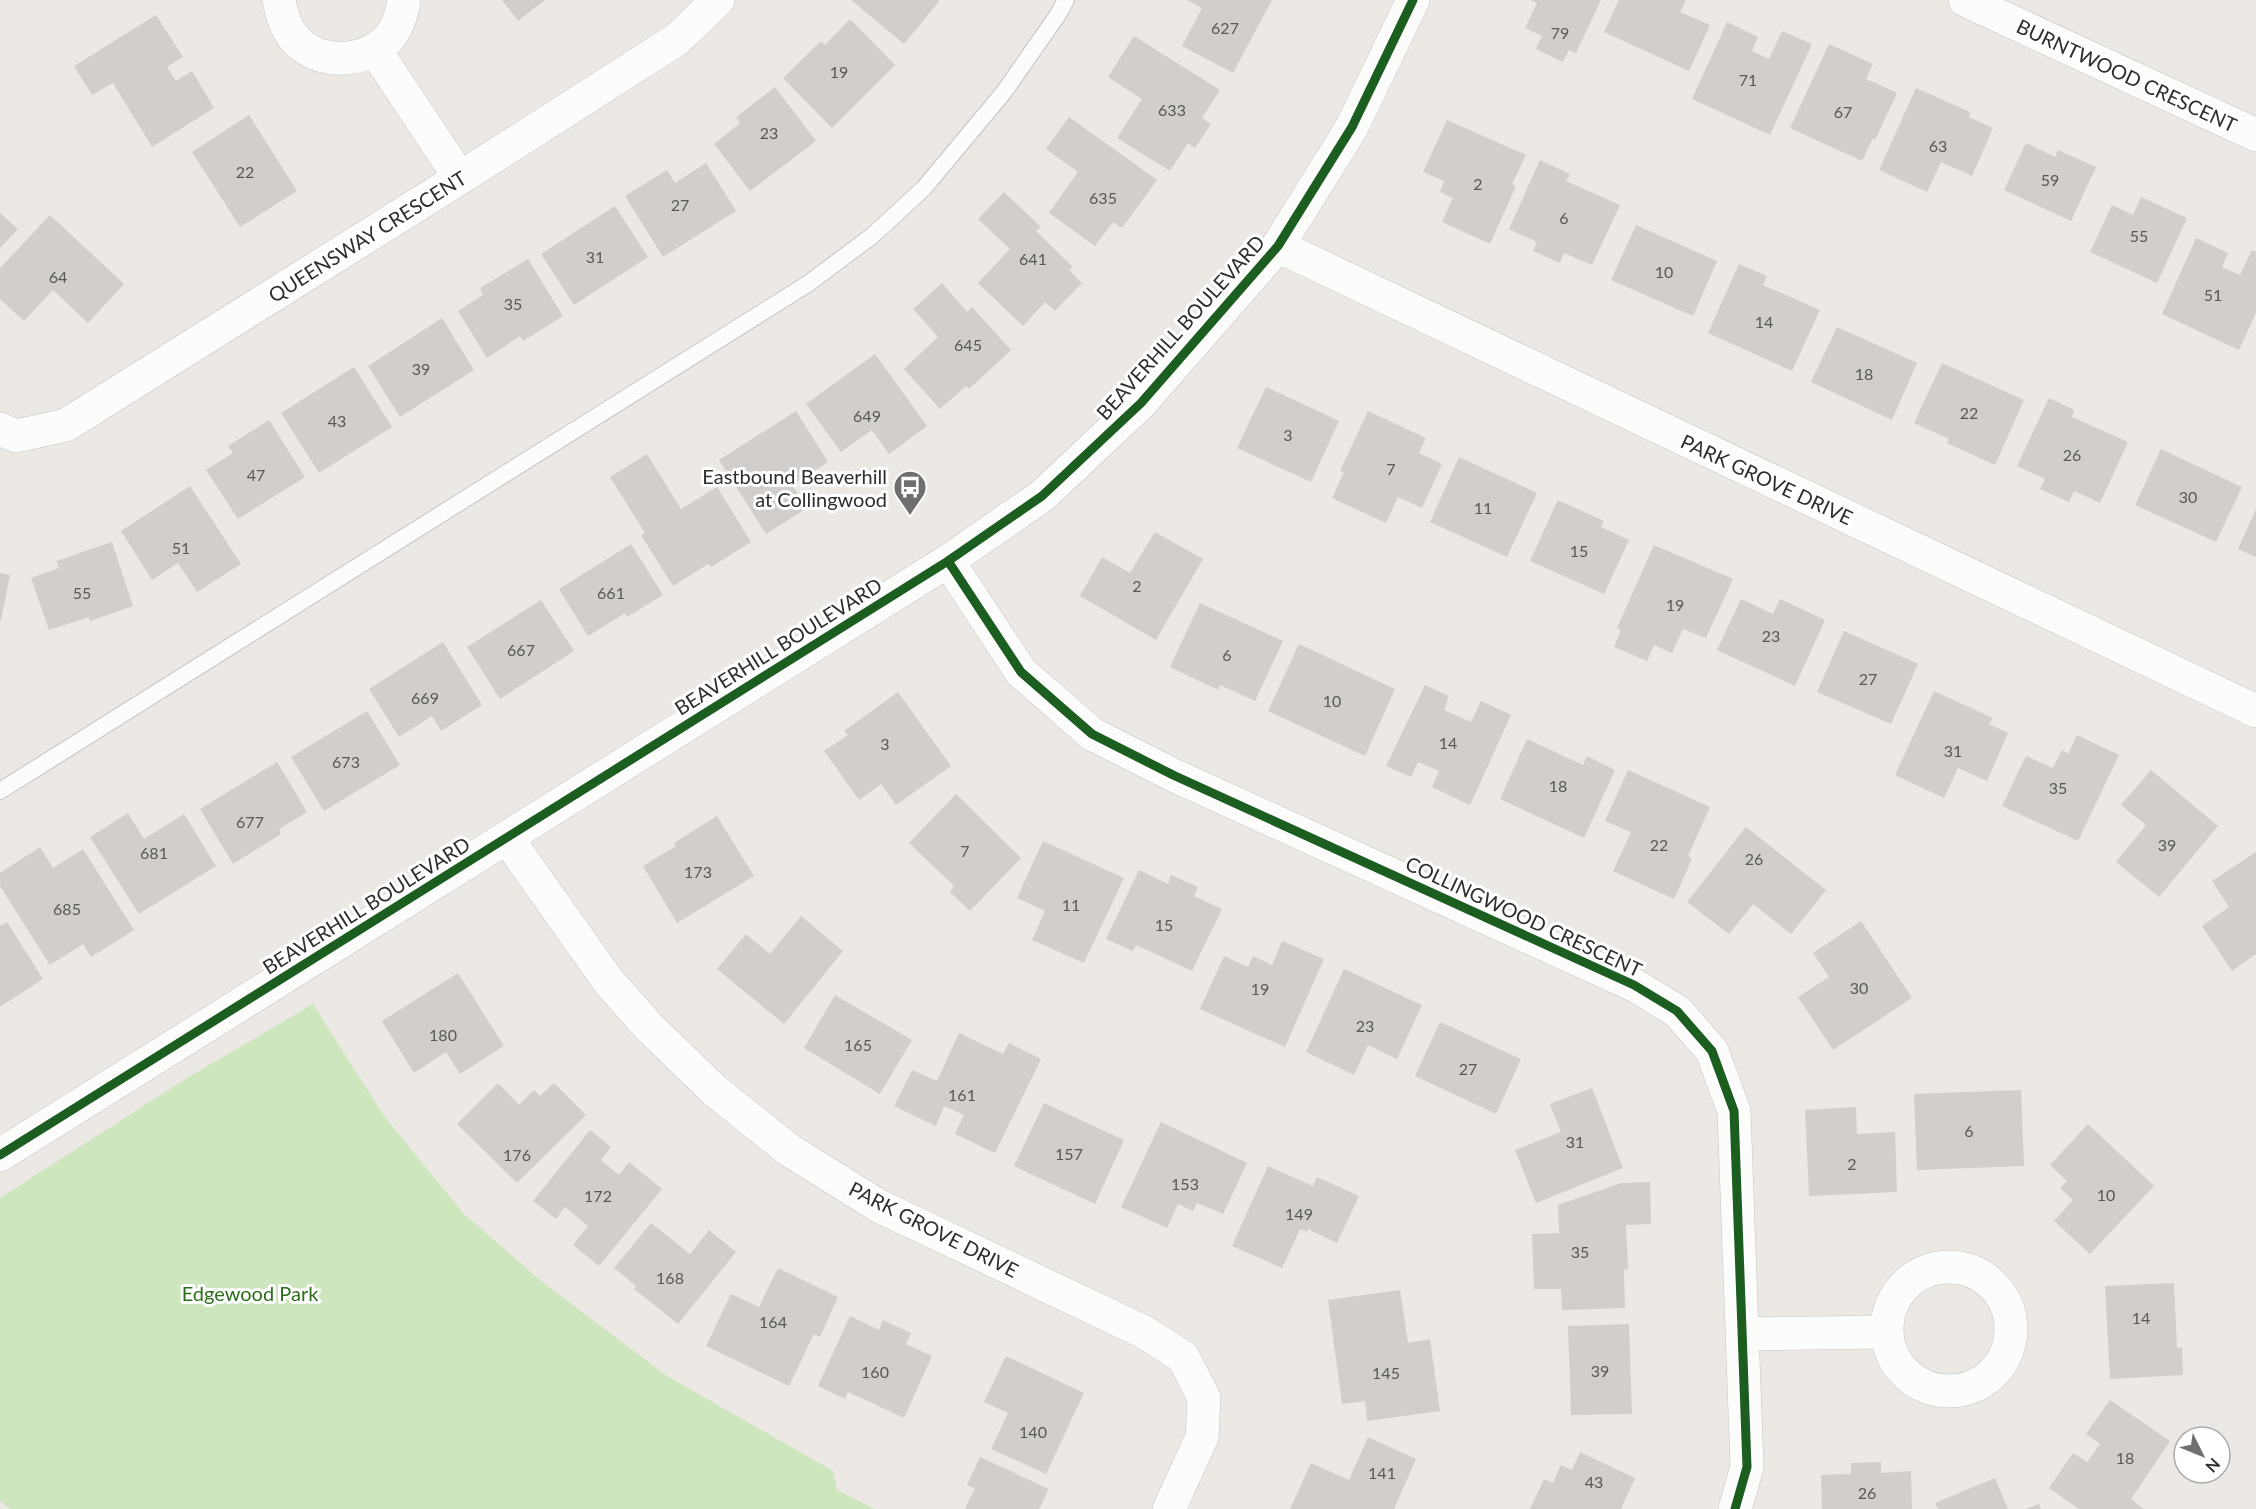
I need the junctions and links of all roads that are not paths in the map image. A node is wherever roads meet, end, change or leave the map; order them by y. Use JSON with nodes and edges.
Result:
{"nodes":[{"id":1,"x":279,"y":0,"type":"edge"},
{"id":2,"x":404,"y":0,"type":"edge"},
{"id":3,"x":718,"y":0,"type":"edge"},
{"id":4,"x":1066,"y":0,"type":"edge"},
{"id":5,"x":1413,"y":0,"type":"edge"},
{"id":6,"x":1965,"y":0,"type":"edge"},
{"id":7,"x":375,"y":50,"type":"junction"},
{"id":8,"x":2256,"y":135,"type":"edge"},
{"id":9,"x":460,"y":178,"type":"junction"},
{"id":10,"x":1278,"y":246,"type":"junction"},
{"id":11,"x":0,"y":429,"type":"edge"},
{"id":12,"x":948,"y":561,"type":"junction"},
{"id":13,"x":2256,"y":711,"type":"edge"},
{"id":14,"x":0,"y":791,"type":"edge"},
{"id":15,"x":507,"y":838,"type":"junction"},
{"id":16,"x":3,"y":1149,"type":"edge"},
{"id":17,"x":1886,"y":1332,"type":"dead end"},
{"id":18,"x":1743,"y":1334,"type":"junction"},
{"id":19,"x":1169,"y":1509,"type":"edge"},
{"id":20,"x":1735,"y":1509,"type":"edge"}],
"edges":[{"from":1,"to":7,"type":"street"},
{"from":2,"to":7,"type":"street"},
{"from":3,"to":9,"type":"street","name":"QUEENSWAY CRESCENT"},
{"from":4,"to":14,"type":"lane"},
{"from":5,"to":10,"type":"street","name":"BEAVERHILL BOULEVARD"},
{"from":6,"to":8,"type":"street","name":"BURNTWOOD CRESCENT"},
{"from":7,"to":9,"type":"street"},
{"from":9,"to":11,"type":"street","name":"QUEENSWAY CRESCENT"},
{"from":10,"to":12,"type":"street","name":"BEAVERHILL BOULEVARD"},
{"from":10,"to":13,"type":"street","name":"PARK GROVE DRIVE"},
{"from":12,"to":15,"type":"street","name":"BEAVERHILL BOULEVARD"},
{"from":12,"to":18,"type":"street","name":"COLLINGWOOD CRESCENT"},
{"from":15,"to":16,"type":"street","name":"BEAVERHILL BOULEVARD"},
{"from":15,"to":19,"type":"street","name":"PARK GROVE DRIVE"},
{"from":17,"to":18,"type":"street"},
{"from":18,"to":20,"type":"street","name":"COLLINGWOOD CRESCENT"}]}
